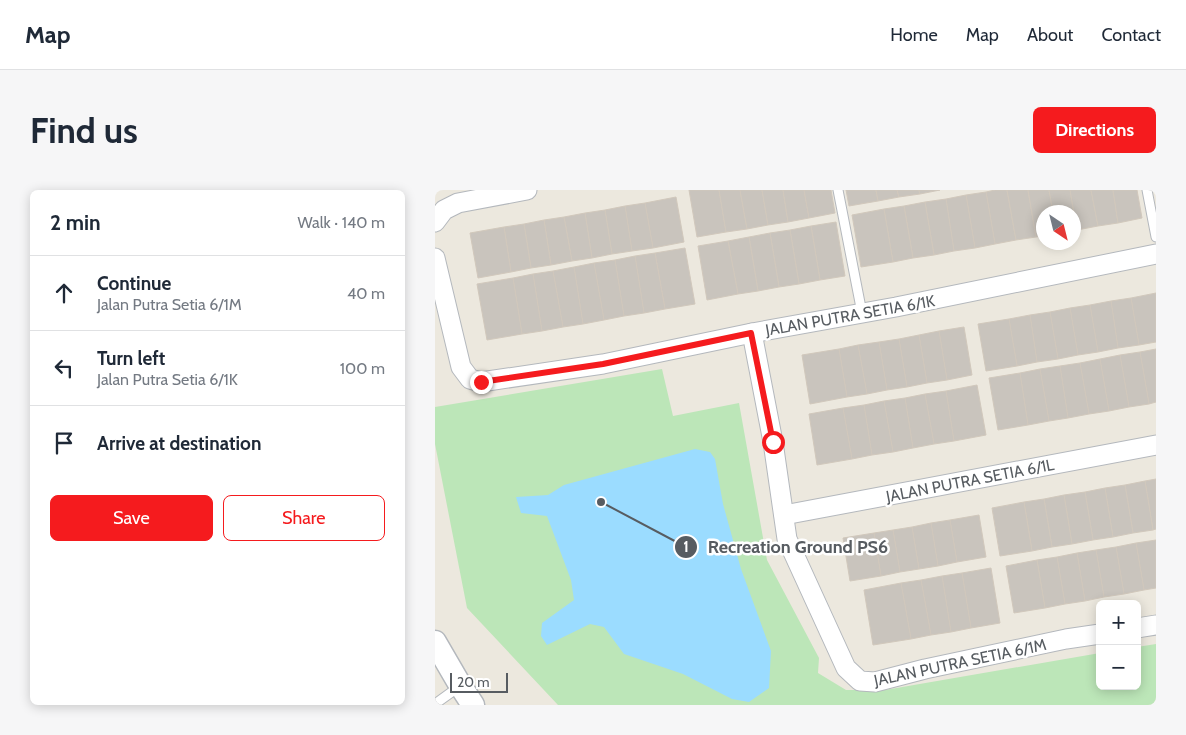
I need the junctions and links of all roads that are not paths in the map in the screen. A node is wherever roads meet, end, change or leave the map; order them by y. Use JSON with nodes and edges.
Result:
{"nodes":[{"id":1,"x":527,"y":190,"type":"edge"},
{"id":2,"x":838,"y":190,"type":"edge"},
{"id":3,"x":1147,"y":190,"type":"edge"},
{"id":4,"x":435,"y":222,"type":"edge"},
{"id":5,"x":1156,"y":237,"type":"edge"},
{"id":6,"x":1156,"y":254,"type":"edge"},
{"id":7,"x":435,"y":258,"type":"edge"},
{"id":8,"x":862,"y":313,"type":"junction"},
{"id":9,"x":751,"y":333,"type":"junction"},
{"id":10,"x":1156,"y":446,"type":"edge"},
{"id":11,"x":784,"y":515,"type":"junction"},
{"id":12,"x":1156,"y":625,"type":"edge"},
{"id":13,"x":1141,"y":627,"type":"edge"},
{"id":14,"x":1096,"y":635,"type":"edge"},
{"id":15,"x":435,"y":642,"type":"edge"},
{"id":16,"x":460,"y":685,"type":"junction"},
{"id":17,"x":435,"y":704,"type":"edge"},
{"id":18,"x":473,"y":705,"type":"edge"}],
"edges":[{"from":1,"to":4,"type":"street"},
{"from":2,"to":8,"type":"lane"},
{"from":3,"to":5,"type":"lane"},
{"from":6,"to":8,"type":"street","name":"JALAN PUTRA SETIA 6/1K"},
{"from":7,"to":9,"type":"street","name":"JALAN PUTRA SETIA 6/1K"},
{"from":8,"to":9,"type":"street","name":"JALAN PUTRA SETIA 6/1K"},
{"from":9,"to":11,"type":"street","name":"JALAN PUTRA SETIA 6/1M"},
{"from":10,"to":11,"type":"street","name":"JALAN PUTRA SETIA 6/1L"},
{"from":11,"to":14,"type":"street","name":"JALAN PUTRA SETIA 6/1M"},
{"from":12,"to":13,"type":"street"},
{"from":15,"to":16,"type":"street"},
{"from":16,"to":17,"type":"lane"},
{"from":16,"to":18,"type":"street"}]}
